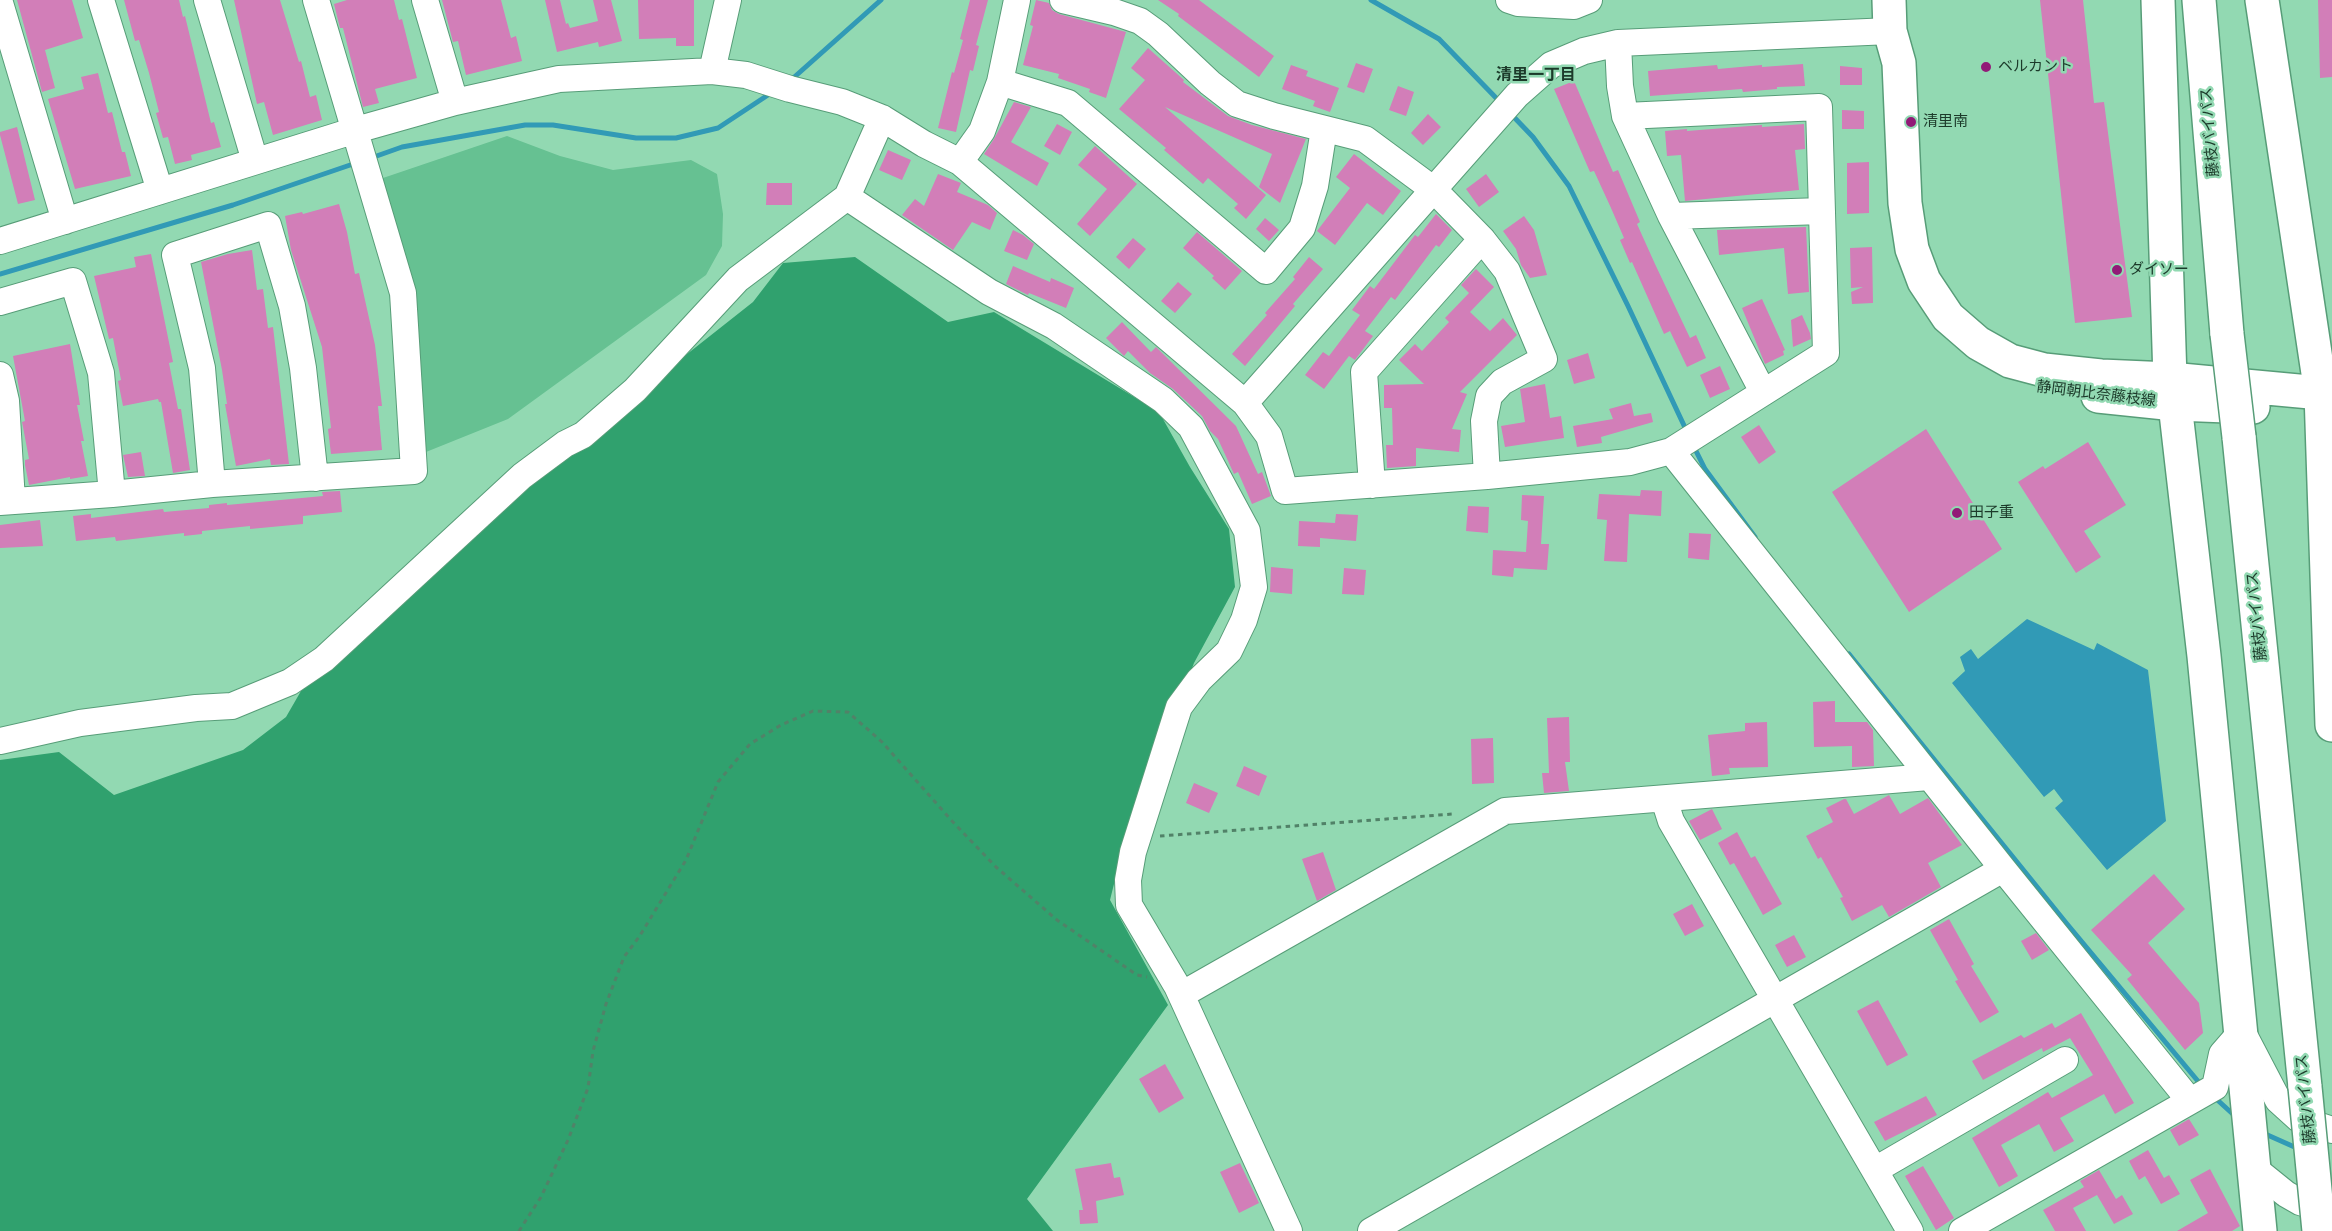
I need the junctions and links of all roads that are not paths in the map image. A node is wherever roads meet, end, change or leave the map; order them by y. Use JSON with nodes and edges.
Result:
{"nodes":[{"id":1,"x":101,"y":0,"type":"edge"},
{"id":2,"x":207,"y":0,"type":"edge"},
{"id":3,"x":316,"y":0,"type":"edge"},
{"id":4,"x":425,"y":0,"type":"edge"},
{"id":5,"x":728,"y":0,"type":"edge"},
{"id":6,"x":1017,"y":0,"type":"edge"},
{"id":7,"x":1063,"y":0,"type":"edge"},
{"id":8,"x":1509,"y":0,"type":"edge"},
{"id":9,"x":1589,"y":0,"type":"edge"},
{"id":10,"x":2158,"y":0,"type":"edge"},
{"id":11,"x":2199,"y":0,"type":"edge"},
{"id":12,"x":2262,"y":0,"type":"edge"},
{"id":13,"x":0,"y":3,"type":"edge"},
{"id":14,"x":1890,"y":16,"type":"edge"},
{"id":15,"x":1618,"y":43,"type":"junction"},
{"id":16,"x":712,"y":70,"type":"junction"},
{"id":17,"x":1000,"y":82,"type":"junction"},
{"id":18,"x":455,"y":102,"type":"junction"},
{"id":19,"x":1625,"y":116,"type":"junction"},
{"id":20,"x":882,"y":118,"type":"junction"},
{"id":21,"x":1324,"y":129,"type":"junction"},
{"id":22,"x":356,"y":130,"type":"junction"},
{"id":23,"x":255,"y":161,"type":"junction"},
{"id":24,"x":960,"y":162,"type":"junction"},
{"id":25,"x":1434,"y":190,"type":"junction"},
{"id":26,"x":160,"y":191,"type":"junction"},
{"id":27,"x":847,"y":196,"type":"junction"},
{"id":28,"x":1822,"y":211,"type":"junction"},
{"id":29,"x":1671,"y":216,"type":"junction"},
{"id":30,"x":64,"y":221,"type":"junction"},
{"id":31,"x":1482,"y":239,"type":"junction"},
{"id":32,"x":0,"y":241,"type":"edge"},
{"id":33,"x":0,"y":302,"type":"edge"},
{"id":34,"x":0,"y":375,"type":"edge"},
{"id":35,"x":2173,"y":391,"type":"junction"},
{"id":36,"x":1763,"y":392,"type":"junction"},
{"id":37,"x":2327,"y":402,"type":"edge"},
{"id":38,"x":1245,"y":403,"type":"junction"},
{"id":39,"x":1671,"y":451,"type":"junction"},
{"id":40,"x":1487,"y":476,"type":"junction"},
{"id":41,"x":315,"y":478,"type":"junction"},
{"id":42,"x":212,"y":484,"type":"junction"},
{"id":43,"x":1372,"y":485,"type":"junction"},
{"id":44,"x":112,"y":494,"type":"junction"},
{"id":45,"x":6,"y":502,"type":"edge"},
{"id":46,"x":2332,"y":725,"type":"edge"},
{"id":47,"x":0,"y":741,"type":"edge"},
{"id":48,"x":1929,"y":777,"type":"junction"},
{"id":49,"x":1664,"y":799,"type":"junction"},
{"id":50,"x":2003,"y":869,"type":"junction"},
{"id":51,"x":1179,"y":990,"type":"junction"},
{"id":52,"x":1774,"y":1000,"type":"junction"},
{"id":53,"x":2242,"y":1031,"type":"junction"},
{"id":54,"x":2065,"y":1060,"type":"dead end"},
{"id":55,"x":2190,"y":1101,"type":"junction"},
{"id":56,"x":2332,"y":1130,"type":"edge"},
{"id":57,"x":2255,"y":1168,"type":"junction"},
{"id":58,"x":1875,"y":1170,"type":"junction"},
{"id":59,"x":2332,"y":1212,"type":"edge"},
{"id":60,"x":1380,"y":1229,"type":"edge"},
{"id":61,"x":1289,"y":1231,"type":"edge"},
{"id":62,"x":1910,"y":1231,"type":"edge"},
{"id":63,"x":1962,"y":1231,"type":"edge"},
{"id":64,"x":2260,"y":1231,"type":"edge"},
{"id":65,"x":2319,"y":1231,"type":"edge"}],
"edges":[{"from":1,"to":26,"type":"street"},
{"from":2,"to":23,"type":"street"},
{"from":3,"to":22,"type":"street"},
{"from":4,"to":18,"type":"street"},
{"from":5,"to":16,"type":"street"},
{"from":6,"to":17,"type":"street"},
{"from":7,"to":21,"type":"street"},
{"from":8,"to":9,"type":"street"},
{"from":10,"to":35,"type":"main road"},
{"from":11,"to":65,"type":"main road","name":"藤枝バイパス","bridge":true},
{"from":12,"to":37,"type":"main road"},
{"from":13,"to":30,"type":"street"},
{"from":14,"to":15,"type":"street"},
{"from":14,"to":35,"type":"main road","name":"静岡朝比奈藤枝線"},
{"from":15,"to":19,"type":"street"},
{"from":15,"to":25,"type":"street"},
{"from":16,"to":18,"type":"street"},
{"from":16,"to":20,"type":"street"},
{"from":17,"to":21,"type":"street"},
{"from":17,"to":24,"type":"street"},
{"from":18,"to":22,"type":"street"},
{"from":19,"to":28,"type":"street"},
{"from":19,"to":29,"type":"street"},
{"from":20,"to":24,"type":"street"},
{"from":20,"to":27,"type":"street"},
{"from":21,"to":25,"type":"street"},
{"from":22,"to":23,"type":"street"},
{"from":22,"to":41,"type":"street"},
{"from":23,"to":26,"type":"street"},
{"from":24,"to":38,"type":"street"},
{"from":25,"to":31,"type":"street"},
{"from":25,"to":38,"type":"street"},
{"from":26,"to":30,"type":"street"},
{"from":27,"to":47,"type":"street"},
{"from":27,"to":51,"type":"street"},
{"from":28,"to":29,"type":"street"},
{"from":28,"to":36,"type":"street"},
{"from":29,"to":36,"type":"street"},
{"from":30,"to":32,"type":"street"},
{"from":31,"to":40,"type":"street"},
{"from":31,"to":43,"type":"street"},
{"from":33,"to":44,"type":"street"},
{"from":34,"to":45,"type":"street"},
{"from":35,"to":37,"type":"main road","name":"静岡朝比奈藤枝線"},
{"from":35,"to":53,"type":"main road"},
{"from":36,"to":39,"type":"street"},
{"from":37,"to":46,"type":"main road"},
{"from":38,"to":43,"type":"street"},
{"from":39,"to":40,"type":"street"},
{"from":39,"to":48,"type":"street"},
{"from":40,"to":43,"type":"street"},
{"from":41,"to":42,"type":"street"},
{"from":41,"to":42,"type":"street"},
{"from":42,"to":44,"type":"street"},
{"from":44,"to":45,"type":"street"},
{"from":48,"to":49,"type":"street"},
{"from":48,"to":50,"type":"street"},
{"from":49,"to":51,"type":"street"},
{"from":49,"to":52,"type":"street"},
{"from":50,"to":52,"type":"street"},
{"from":50,"to":55,"type":"street"},
{"from":51,"to":61,"type":"street"},
{"from":52,"to":58,"type":"street"},
{"from":52,"to":60,"type":"street"},
{"from":53,"to":55,"type":"street"},
{"from":53,"to":56,"type":"street"},
{"from":53,"to":57,"type":"main road"},
{"from":54,"to":58,"type":"street"},
{"from":55,"to":63,"type":"street"},
{"from":57,"to":59,"type":"street"},
{"from":57,"to":64,"type":"main road"},
{"from":58,"to":62,"type":"street"}]}
